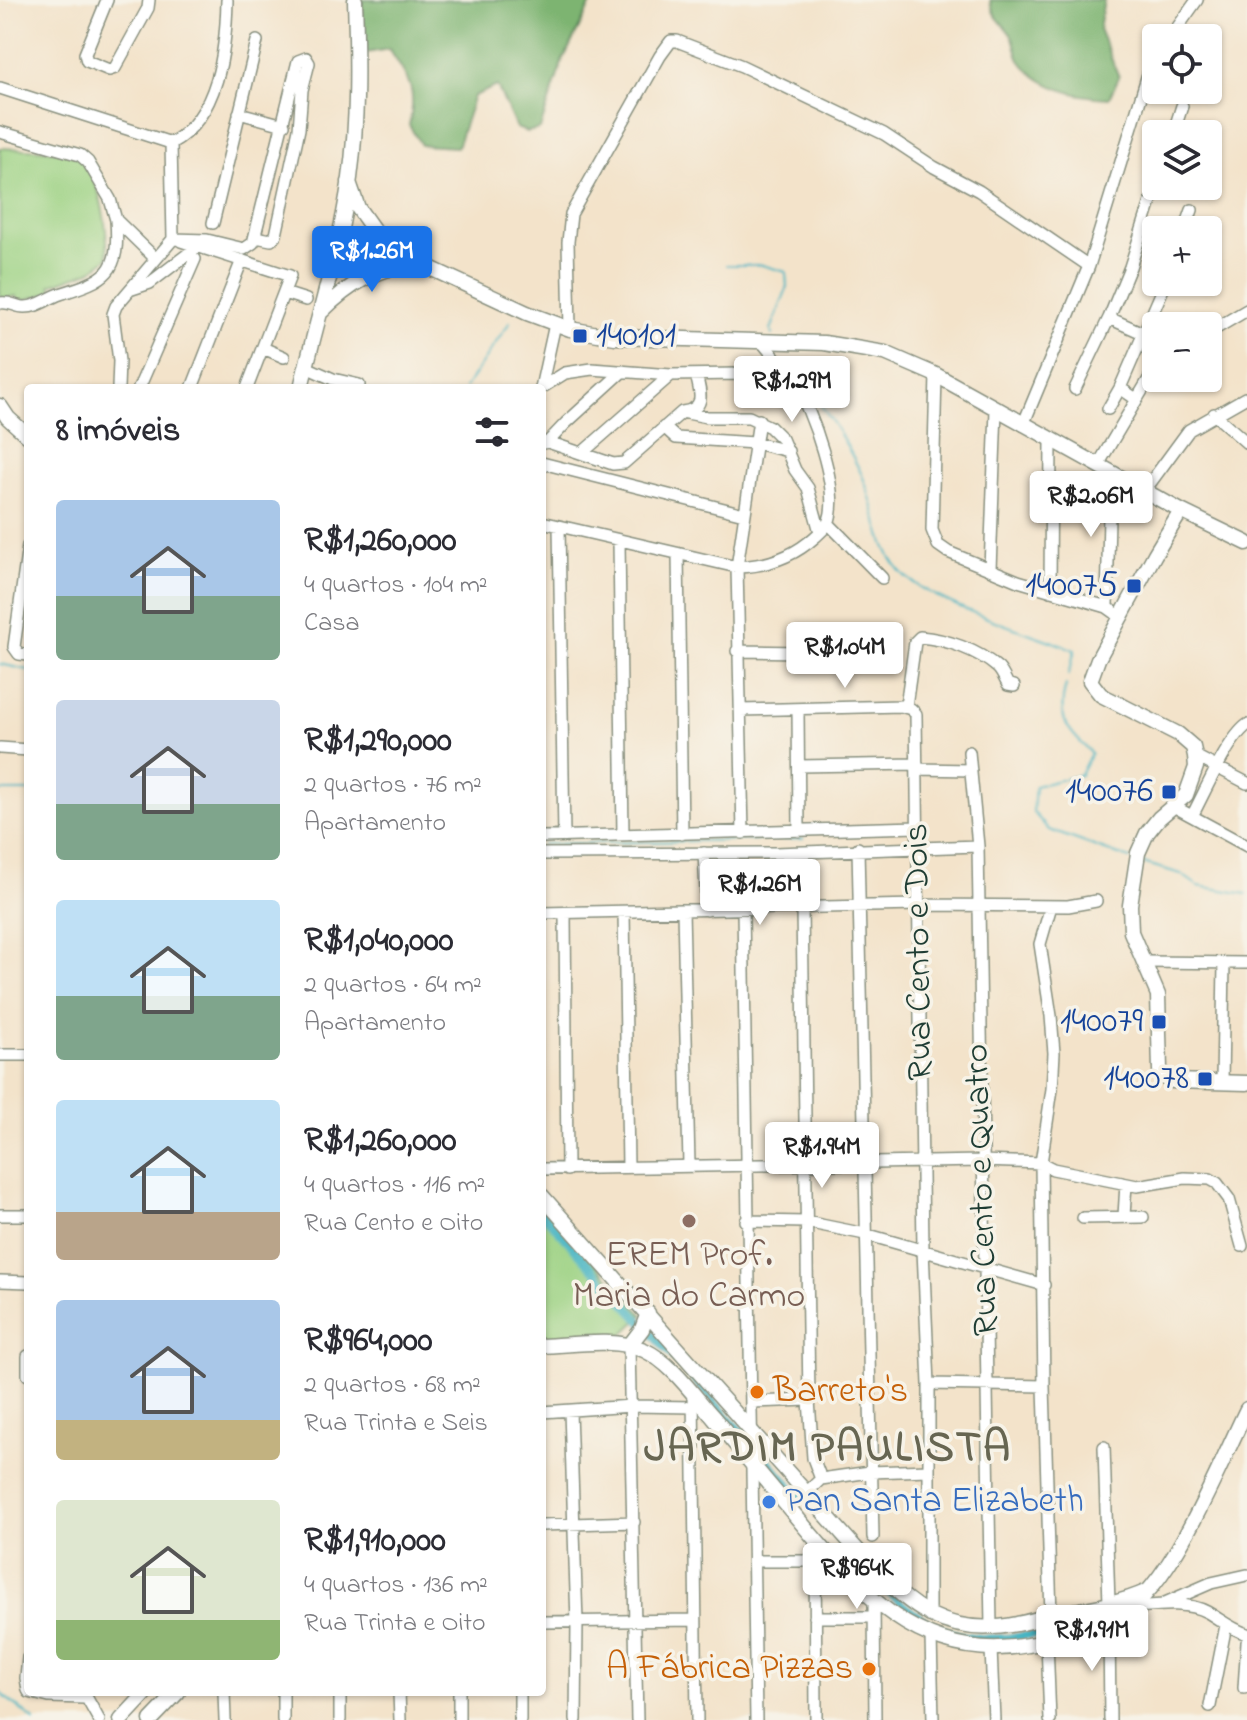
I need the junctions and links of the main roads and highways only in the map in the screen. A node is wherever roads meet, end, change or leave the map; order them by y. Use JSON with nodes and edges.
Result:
{"nodes":[{"id":1,"x":355,"y":0,"type":"edge"},
{"id":2,"x":349,"y":182,"type":"junction"},
{"id":3,"x":417,"y":262,"type":"junction"},
{"id":4,"x":320,"y":313,"type":"junction"},
{"id":5,"x":302,"y":384,"type":"edge"},
{"id":6,"x":4,"y":412,"type":"edge"},
{"id":7,"x":24,"y":432,"type":"edge"},
{"id":8,"x":1181,"y":511,"type":"junction"},
{"id":9,"x":1247,"y":543,"type":"edge"},
{"id":10,"x":1247,"y":1083,"type":"edge"},
{"id":11,"x":546,"y":1201,"type":"edge"},
{"id":12,"x":645,"y":1321,"type":"junction"},
{"id":13,"x":546,"y":1346,"type":"edge"},
{"id":14,"x":629,"y":1346,"type":"junction"},
{"id":15,"x":1247,"y":1409,"type":"edge"},
{"id":16,"x":1152,"y":1590,"type":"junction"},
{"id":17,"x":142,"y":1696,"type":"edge"},
{"id":18,"x":174,"y":1696,"type":"edge"},
{"id":19,"x":121,"y":1720,"type":"edge"},
{"id":20,"x":151,"y":1720,"type":"edge"}],
"edges":[{"from":1,"to":2,"type":"main road"},
{"from":2,"to":3,"type":"main road"},
{"from":2,"to":4,"type":"main road"},
{"from":3,"to":4,"type":"main road"},
{"from":3,"to":8,"type":"main road"},
{"from":4,"to":5,"type":"main road"},
{"from":6,"to":7,"type":"main road"},
{"from":8,"to":9,"type":"main road"},
{"from":8,"to":10,"type":"main road"},
{"from":11,"to":12,"type":"main road"},
{"from":12,"to":14,"type":"main road"},
{"from":12,"to":16,"type":"main road"},
{"from":13,"to":14,"type":"main road"},
{"from":14,"to":16,"type":"main road"},
{"from":15,"to":16,"type":"main road"},
{"from":17,"to":19,"type":"main road"},
{"from":18,"to":20,"type":"main road"}]}
